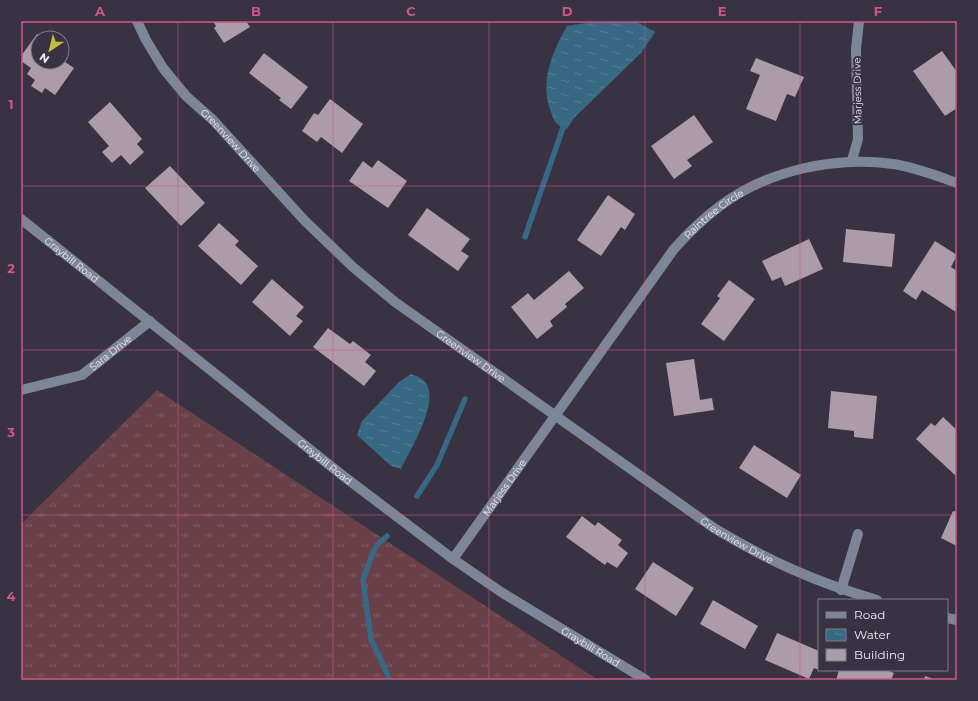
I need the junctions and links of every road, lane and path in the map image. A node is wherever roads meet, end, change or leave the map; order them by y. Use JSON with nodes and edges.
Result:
{"nodes":[{"id":1,"x":137,"y":21,"type":"edge"},
{"id":2,"x":859,"y":21,"type":"edge"},
{"id":3,"x":852,"y":160,"type":"junction"},
{"id":4,"x":957,"y":183,"type":"edge"},
{"id":5,"x":21,"y":219,"type":"edge"},
{"id":6,"x":150,"y":321,"type":"junction"},
{"id":7,"x":21,"y":390,"type":"edge"},
{"id":8,"x":555,"y":416,"type":"junction"},
{"id":9,"x":858,"y":534,"type":"dead end"},
{"id":10,"x":453,"y":559,"type":"junction"},
{"id":11,"x":841,"y":590,"type":"junction"},
{"id":12,"x":873,"y":599,"type":"edge"},
{"id":13,"x":646,"y":680,"type":"edge"}],
"edges":[{"from":1,"to":8,"type":"street","name":"Greenview Drive"},
{"from":2,"to":3,"type":"street","name":"Marjess Drive"},
{"from":3,"to":4,"type":"street","name":"Raintree Circle"},
{"from":3,"to":8,"type":"street","name":"Raintree Circle"},
{"from":5,"to":6,"type":"street","name":"Graybill Road"},
{"from":6,"to":7,"type":"street","name":"Sara Drive"},
{"from":6,"to":10,"type":"street","name":"Graybill Road"},
{"from":8,"to":10,"type":"street","name":"Marjess Drive"},
{"from":8,"to":11,"type":"street","name":"Greenview Drive"},
{"from":9,"to":11,"type":"street"},
{"from":10,"to":13,"type":"street","name":"Graybill Road"},
{"from":11,"to":12,"type":"street","name":"Greenview Drive"}]}
